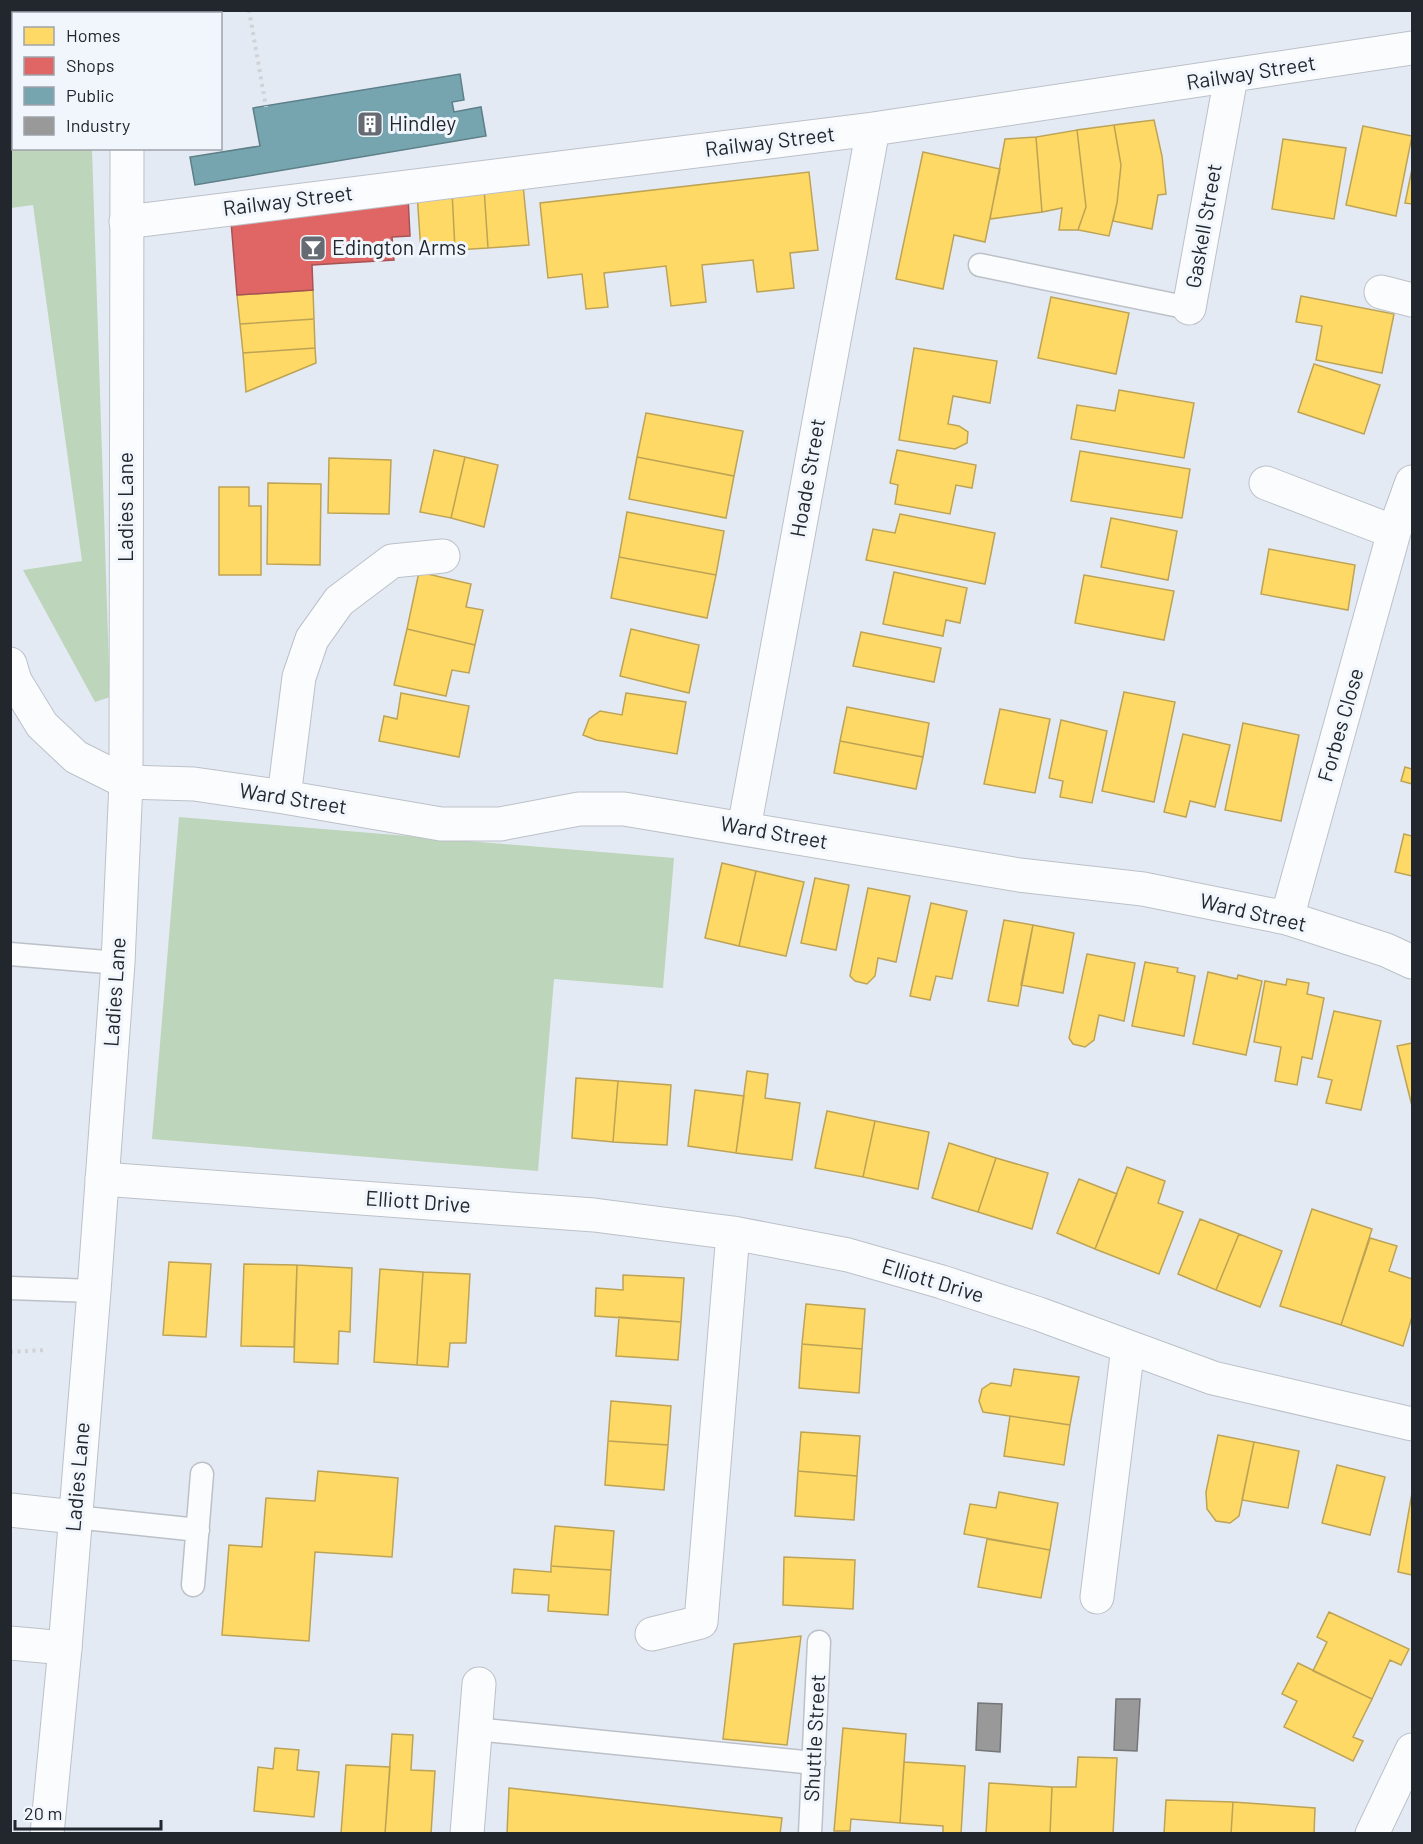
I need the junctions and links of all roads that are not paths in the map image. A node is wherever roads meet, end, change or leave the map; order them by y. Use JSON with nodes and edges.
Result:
{"nodes":[{"id":1,"x":1413,"y":48,"type":"edge"},
{"id":2,"x":1231,"y":77,"type":"junction"},
{"id":3,"x":873,"y":129,"type":"junction"},
{"id":4,"x":127,"y":150,"type":"edge"},
{"id":5,"x":126,"y":222,"type":"junction"},
{"id":6,"x":980,"y":266,"type":"dead end"},
{"id":7,"x":1381,"y":291,"type":"dead end"},
{"id":8,"x":1413,"y":300,"type":"edge"},
{"id":9,"x":1189,"y":308,"type":"joint"},
{"id":10,"x":1413,"y":482,"type":"edge"},
{"id":11,"x":1266,"y":483,"type":"dead end"},
{"id":12,"x":1394,"y":532,"type":"junction"},
{"id":13,"x":443,"y":556,"type":"dead end"},
{"id":14,"x":10,"y":664,"type":"edge"},
{"id":15,"x":126,"y":782,"type":"junction"},
{"id":16,"x":284,"y":797,"type":"junction"},
{"id":17,"x":744,"y":828,"type":"junction"},
{"id":18,"x":1287,"y":918,"type":"junction"},
{"id":19,"x":10,"y":954,"type":"edge"},
{"id":20,"x":1413,"y":962,"type":"edge"},
{"id":21,"x":118,"y":963,"type":"junction"},
{"id":22,"x":102,"y":1179,"type":"junction"},
{"id":23,"x":733,"y":1233,"type":"junction"},
{"id":24,"x":10,"y":1288,"type":"edge"},
{"id":25,"x":94,"y":1291,"type":"junction"},
{"id":26,"x":1128,"y":1347,"type":"junction"},
{"id":27,"x":1413,"y":1424,"type":"edge"},
{"id":28,"x":202,"y":1474,"type":"dead end"},
{"id":29,"x":10,"y":1510,"type":"edge"},
{"id":30,"x":75,"y":1517,"type":"junction"},
{"id":31,"x":198,"y":1530,"type":"junction"},
{"id":32,"x":193,"y":1585,"type":"dead end"},
{"id":33,"x":1097,"y":1597,"type":"dead end"},
{"id":34,"x":652,"y":1634,"type":"dead end"},
{"id":35,"x":819,"y":1642,"type":"dead end"},
{"id":36,"x":10,"y":1643,"type":"edge"},
{"id":37,"x":65,"y":1648,"type":"junction"},
{"id":38,"x":479,"y":1684,"type":"dead end"},
{"id":39,"x":475,"y":1729,"type":"junction"},
{"id":40,"x":1413,"y":1750,"type":"edge"},
{"id":41,"x":814,"y":1763,"type":"junction"},
{"id":42,"x":47,"y":1833,"type":"edge"},
{"id":43,"x":467,"y":1833,"type":"edge"},
{"id":44,"x":810,"y":1833,"type":"edge"},
{"id":45,"x":1372,"y":1833,"type":"edge"}],
"edges":[{"from":1,"to":2,"type":"street","name":"Railway Street"},
{"from":2,"to":3,"type":"street","name":"Railway Street"},
{"from":2,"to":9,"type":"street","name":"Gaskell Street"},
{"from":3,"to":5,"type":"street","name":"Railway Street"},
{"from":3,"to":17,"type":"street","name":"Hoade Street"},
{"from":4,"to":5,"type":"street","name":"Ladies Lane"},
{"from":5,"to":15,"type":"street","name":"Ladies Lane"},
{"from":6,"to":9,"type":"lane","name":"Gaskell Street"},
{"from":7,"to":8,"type":"street"},
{"from":10,"to":12,"type":"street","name":"Forbes Close"},
{"from":11,"to":12,"type":"street"},
{"from":12,"to":18,"type":"street","name":"Forbes Close"},
{"from":13,"to":16,"type":"street"},
{"from":14,"to":15,"type":"street"},
{"from":15,"to":16,"type":"street","name":"Ward Street"},
{"from":15,"to":21,"type":"street","name":"Ladies Lane"},
{"from":16,"to":17,"type":"street","name":"Ward Street"},
{"from":17,"to":18,"type":"street","name":"Ward Street"},
{"from":18,"to":20,"type":"street","name":"Ward Street"},
{"from":19,"to":21,"type":"lane"},
{"from":21,"to":22,"type":"street","name":"Ladies Lane"},
{"from":22,"to":23,"type":"street","name":"Elliott Drive"},
{"from":22,"to":25,"type":"street","name":"Ladies Lane"},
{"from":23,"to":26,"type":"street","name":"Elliott Drive"},
{"from":23,"to":34,"type":"street"},
{"from":24,"to":25,"type":"lane"},
{"from":25,"to":30,"type":"street","name":"Ladies Lane"},
{"from":26,"to":27,"type":"street","name":"Elliott Drive"},
{"from":26,"to":33,"type":"street"},
{"from":28,"to":31,"type":"lane"},
{"from":29,"to":30,"type":"street"},
{"from":30,"to":31,"type":"lane"},
{"from":30,"to":37,"type":"street","name":"Ladies Lane"},
{"from":31,"to":32,"type":"lane"},
{"from":35,"to":41,"type":"lane","name":"Shuttle Street"},
{"from":36,"to":37,"type":"street"},
{"from":37,"to":42,"type":"street","name":"Ladies Lane"},
{"from":38,"to":39,"type":"street"},
{"from":39,"to":41,"type":"lane"},
{"from":39,"to":43,"type":"street"},
{"from":40,"to":45,"type":"street"},
{"from":41,"to":44,"type":"lane","name":"Shuttle Street"}]}
